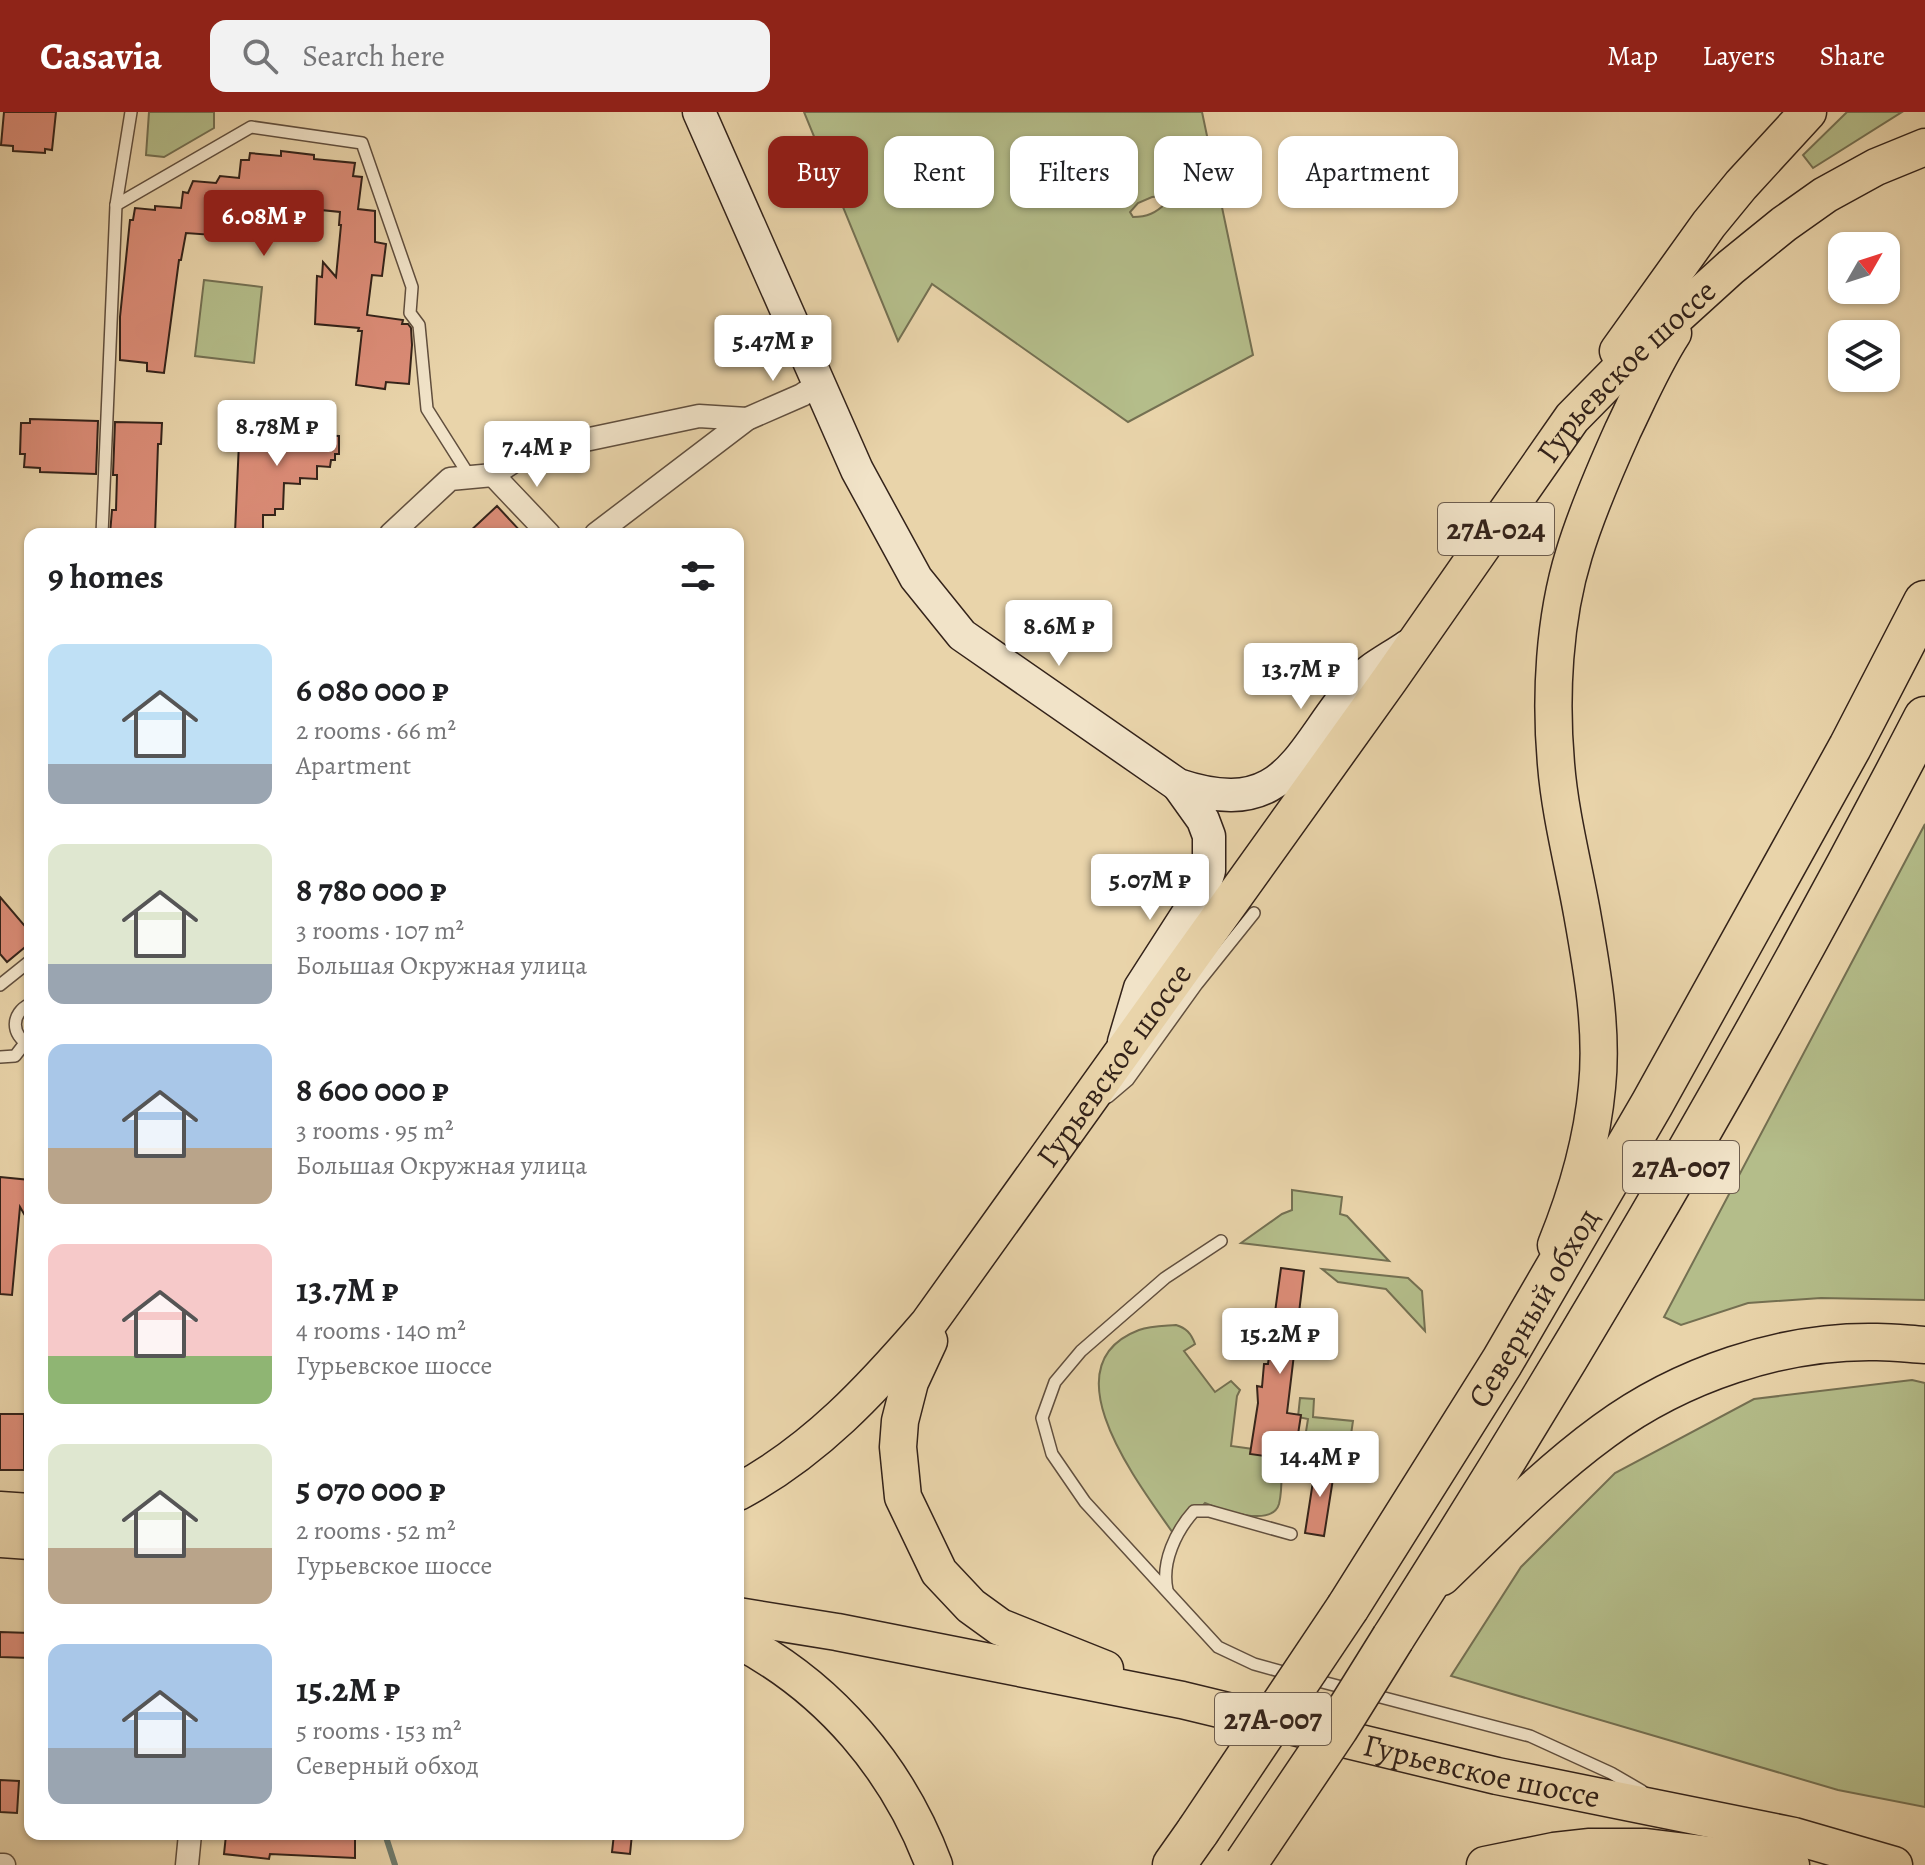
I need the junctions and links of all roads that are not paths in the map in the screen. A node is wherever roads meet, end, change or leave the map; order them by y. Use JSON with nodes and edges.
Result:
{"nodes":[{"id":1,"x":131,"y":112,"type":"edge"},
{"id":2,"x":699,"y":112,"type":"edge"},
{"id":3,"x":1808,"y":112,"type":"edge"},
{"id":4,"x":1925,"y":147,"type":"edge"},
{"id":5,"x":116,"y":205,"type":"junction"},
{"id":6,"x":1688,"y":308,"type":"junction"},
{"id":7,"x":820,"y":383,"type":"junction"},
{"id":8,"x":1572,"y":418,"type":"junction"},
{"id":9,"x":747,"y":419,"type":"junction"},
{"id":10,"x":493,"y":475,"type":"junction"},
{"id":11,"x":470,"y":477,"type":"junction"},
{"id":12,"x":102,"y":528,"type":"edge"},
{"id":13,"x":397,"y":528,"type":"edge"},
{"id":14,"x":543,"y":528,"type":"edge"},
{"id":15,"x":604,"y":528,"type":"edge"},
{"id":16,"x":1925,"y":602,"type":"edge"},
{"id":17,"x":1418,"y":639,"type":"junction"},
{"id":18,"x":1925,"y":718,"type":"edge"},
{"id":19,"x":1178,"y":785,"type":"junction"},
{"id":20,"x":1254,"y":913,"type":"dead end"},
{"id":21,"x":24,"y":966,"type":"edge"},
{"id":22,"x":0,"y":985,"type":"edge"},
{"id":23,"x":24,"y":1008,"type":"edge"},
{"id":24,"x":24,"y":1040,"type":"edge"},
{"id":25,"x":24,"y":1047,"type":"edge"},
{"id":26,"x":1121,"y":1053,"type":"junction"},
{"id":27,"x":0,"y":1057,"type":"edge"},
{"id":28,"x":1066,"y":1132,"type":"junction"},
{"id":29,"x":1221,"y":1241,"type":"dead end"},
{"id":30,"x":950,"y":1296,"type":"junction"},
{"id":31,"x":1925,"y":1345,"type":"edge"},
{"id":32,"x":1502,"y":1362,"type":"junction"},
{"id":33,"x":744,"y":1488,"type":"edge"},
{"id":34,"x":0,"y":1510,"type":"edge"},
{"id":35,"x":24,"y":1512,"type":"edge"},
{"id":36,"x":1291,"y":1534,"type":"dead end"},
{"id":37,"x":0,"y":1539,"type":"edge"},
{"id":38,"x":24,"y":1541,"type":"edge"},
{"id":39,"x":1167,"y":1591,"type":"junction"},
{"id":40,"x":1415,"y":1603,"type":"junction"},
{"id":41,"x":744,"y":1617,"type":"edge"},
{"id":42,"x":744,"y":1644,"type":"edge"},
{"id":43,"x":1182,"y":1700,"type":"junction"},
{"id":44,"x":1681,"y":1813,"type":"junction"},
{"id":45,"x":189,"y":1840,"type":"edge"},
{"id":46,"x":1245,"y":1864,"type":"edge"},
{"id":47,"x":187,"y":1865,"type":"edge"},
{"id":48,"x":934,"y":1865,"type":"edge"},
{"id":49,"x":1174,"y":1865,"type":"edge"},
{"id":50,"x":1485,"y":1865,"type":"edge"},
{"id":51,"x":1791,"y":1865,"type":"edge"},
{"id":52,"x":1894,"y":1865,"type":"edge"}],
"edges":[{"from":1,"to":5,"type":"lane"},
{"from":2,"to":7,"type":"main road"},
{"from":3,"to":8,"type":"main road"},
{"from":4,"to":6,"type":"main road","name":"Гурьевское шоссе","number":"27А-024"},
{"from":5,"to":11,"type":"lane"},
{"from":5,"to":12,"type":"lane"},
{"from":6,"to":8,"type":"main road","name":"Гурьевское шоссе","number":"27А-024"},
{"from":6,"to":32,"type":"main road"},
{"from":7,"to":9,"type":"street"},
{"from":7,"to":19,"type":"main road"},
{"from":8,"to":17,"type":"main road","name":"Гурьевское шоссе","number":"27А-024"},
{"from":9,"to":10,"type":"street"},
{"from":9,"to":15,"type":"street"},
{"from":10,"to":11,"type":"street"},
{"from":10,"to":14,"type":"street"},
{"from":11,"to":13,"type":"street"},
{"from":16,"to":32,"type":"highway","name":"Северный обход","number":"27А-007"},
{"from":17,"to":19,"type":"main road"},
{"from":17,"to":26,"type":"main road","name":"Гурьевское шоссе","number":"27А-024"},
{"from":18,"to":40,"type":"highway","name":"Северный обход","number":"27А-007"},
{"from":19,"to":26,"type":"main road"},
{"from":20,"to":28,"type":"lane"},
{"from":21,"to":22,"type":"lane"},
{"from":23,"to":24,"type":"lane"},
{"from":25,"to":27,"type":"lane"},
{"from":26,"to":28,"type":"main road","name":"Гурьевское шоссе","number":"27А-024"},
{"from":28,"to":30,"type":"main road","name":"Гурьевское шоссе","number":"27А-024"},
{"from":29,"to":39,"type":"lane"},
{"from":30,"to":33,"type":"main road"},
{"from":30,"to":43,"type":"main road"},
{"from":31,"to":40,"type":"main road"},
{"from":32,"to":49,"type":"highway","name":"Северный обход","number":"27А-007","bridge":true},
{"from":34,"to":35,"type":"main road"},
{"from":36,"to":39,"type":"lane"},
{"from":37,"to":38,"type":"main road"},
{"from":39,"to":44,"type":"lane"},
{"from":40,"to":46,"type":"highway","name":"Северный обход","number":"27А-007","bridge":true},
{"from":41,"to":43,"type":"main road","name":"Гурьевское шоссе"},
{"from":42,"to":48,"type":"main road"},
{"from":43,"to":44,"type":"main road","name":"Гурьевское шоссе"},
{"from":44,"to":52,"type":"main road","name":"Гурьевское шоссе"},
{"from":45,"to":47,"type":"street"},
{"from":50,"to":51,"type":"main road"}]}
